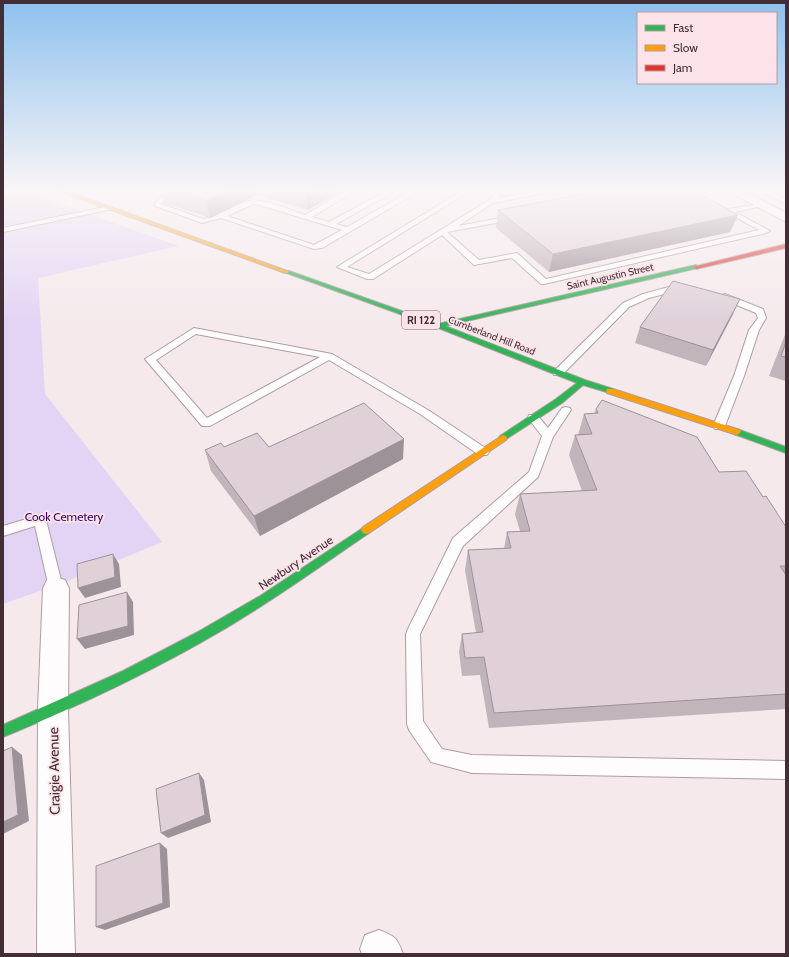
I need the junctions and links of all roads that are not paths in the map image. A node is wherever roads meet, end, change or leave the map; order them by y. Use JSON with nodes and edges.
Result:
{"nodes":[{"id":1,"x":181,"y":234,"type":"edge"},
{"id":2,"x":274,"y":234,"type":"edge"},
{"id":3,"x":341,"y":234,"type":"edge"},
{"id":4,"x":397,"y":234,"type":"edge"},
{"id":5,"x":438,"y":234,"type":"edge"},
{"id":6,"x":445,"y":234,"type":"edge"},
{"id":7,"x":754,"y":234,"type":"edge"},
{"id":8,"x":786,"y":246,"type":"edge"},
{"id":9,"x":672,"y":272,"type":"junction"},
{"id":10,"x":715,"y":294,"type":"edge"},
{"id":11,"x":438,"y":326,"type":"junction"},
{"id":12,"x":328,"y":356,"type":"junction"},
{"id":13,"x":558,"y":373,"type":"junction"},
{"id":14,"x":582,"y":382,"type":"junction"},
{"id":15,"x":566,"y":410,"type":"dead end"},
{"id":16,"x":533,"y":418,"type":"junction"},
{"id":17,"x":719,"y":426,"type":"junction"},
{"id":18,"x":548,"y":436,"type":"junction"},
{"id":19,"x":786,"y":450,"type":"edge"},
{"id":20,"x":483,"y":452,"type":"junction"},
{"id":21,"x":3,"y":531,"type":"edge"},
{"id":22,"x":56,"y":588,"type":"joint"},
{"id":23,"x":53,"y":709,"type":"junction"},
{"id":24,"x":3,"y":731,"type":"edge"},
{"id":25,"x":786,"y":770,"type":"edge"},
{"id":26,"x":56,"y":954,"type":"edge"}],
"edges":[{"from":1,"to":11,"type":"street","name":"Cumberland Hill Road","number":"RI 122"},
{"from":2,"to":3,"type":"lane"},
{"from":4,"to":5,"type":"lane"},
{"from":6,"to":7,"type":"lane"},
{"from":8,"to":9,"type":"street","name":"Saint Augustin Street"},
{"from":9,"to":11,"type":"street","name":"Saint Augustin Street"},
{"from":9,"to":13,"type":"lane"},
{"from":10,"to":17,"type":"lane"},
{"from":11,"to":13,"type":"street","name":"Cumberland Hill Road","number":"RI 122"},
{"from":12,"to":12,"type":"lane"},
{"from":12,"to":20,"type":"lane"},
{"from":13,"to":14,"type":"street","name":"Cumberland Hill Road","number":"RI 122"},
{"from":14,"to":16,"type":"street","name":"Newbury Avenue"},
{"from":14,"to":17,"type":"street","name":"Cumberland Hill Road","number":"RI 122"},
{"from":15,"to":18,"type":"lane"},
{"from":16,"to":18,"type":"lane"},
{"from":16,"to":20,"type":"street","name":"Newbury Avenue"},
{"from":17,"to":19,"type":"street","name":"Cumberland Hill Road","number":"RI 122"},
{"from":18,"to":25,"type":"lane"},
{"from":20,"to":23,"type":"street","name":"Newbury Avenue"},
{"from":21,"to":22,"type":"lane"},
{"from":22,"to":23,"type":"street","name":"Craigie Avenue"},
{"from":23,"to":24,"type":"street","name":"Newbury Avenue"},
{"from":23,"to":26,"type":"street","name":"Craigie Avenue"}]}
